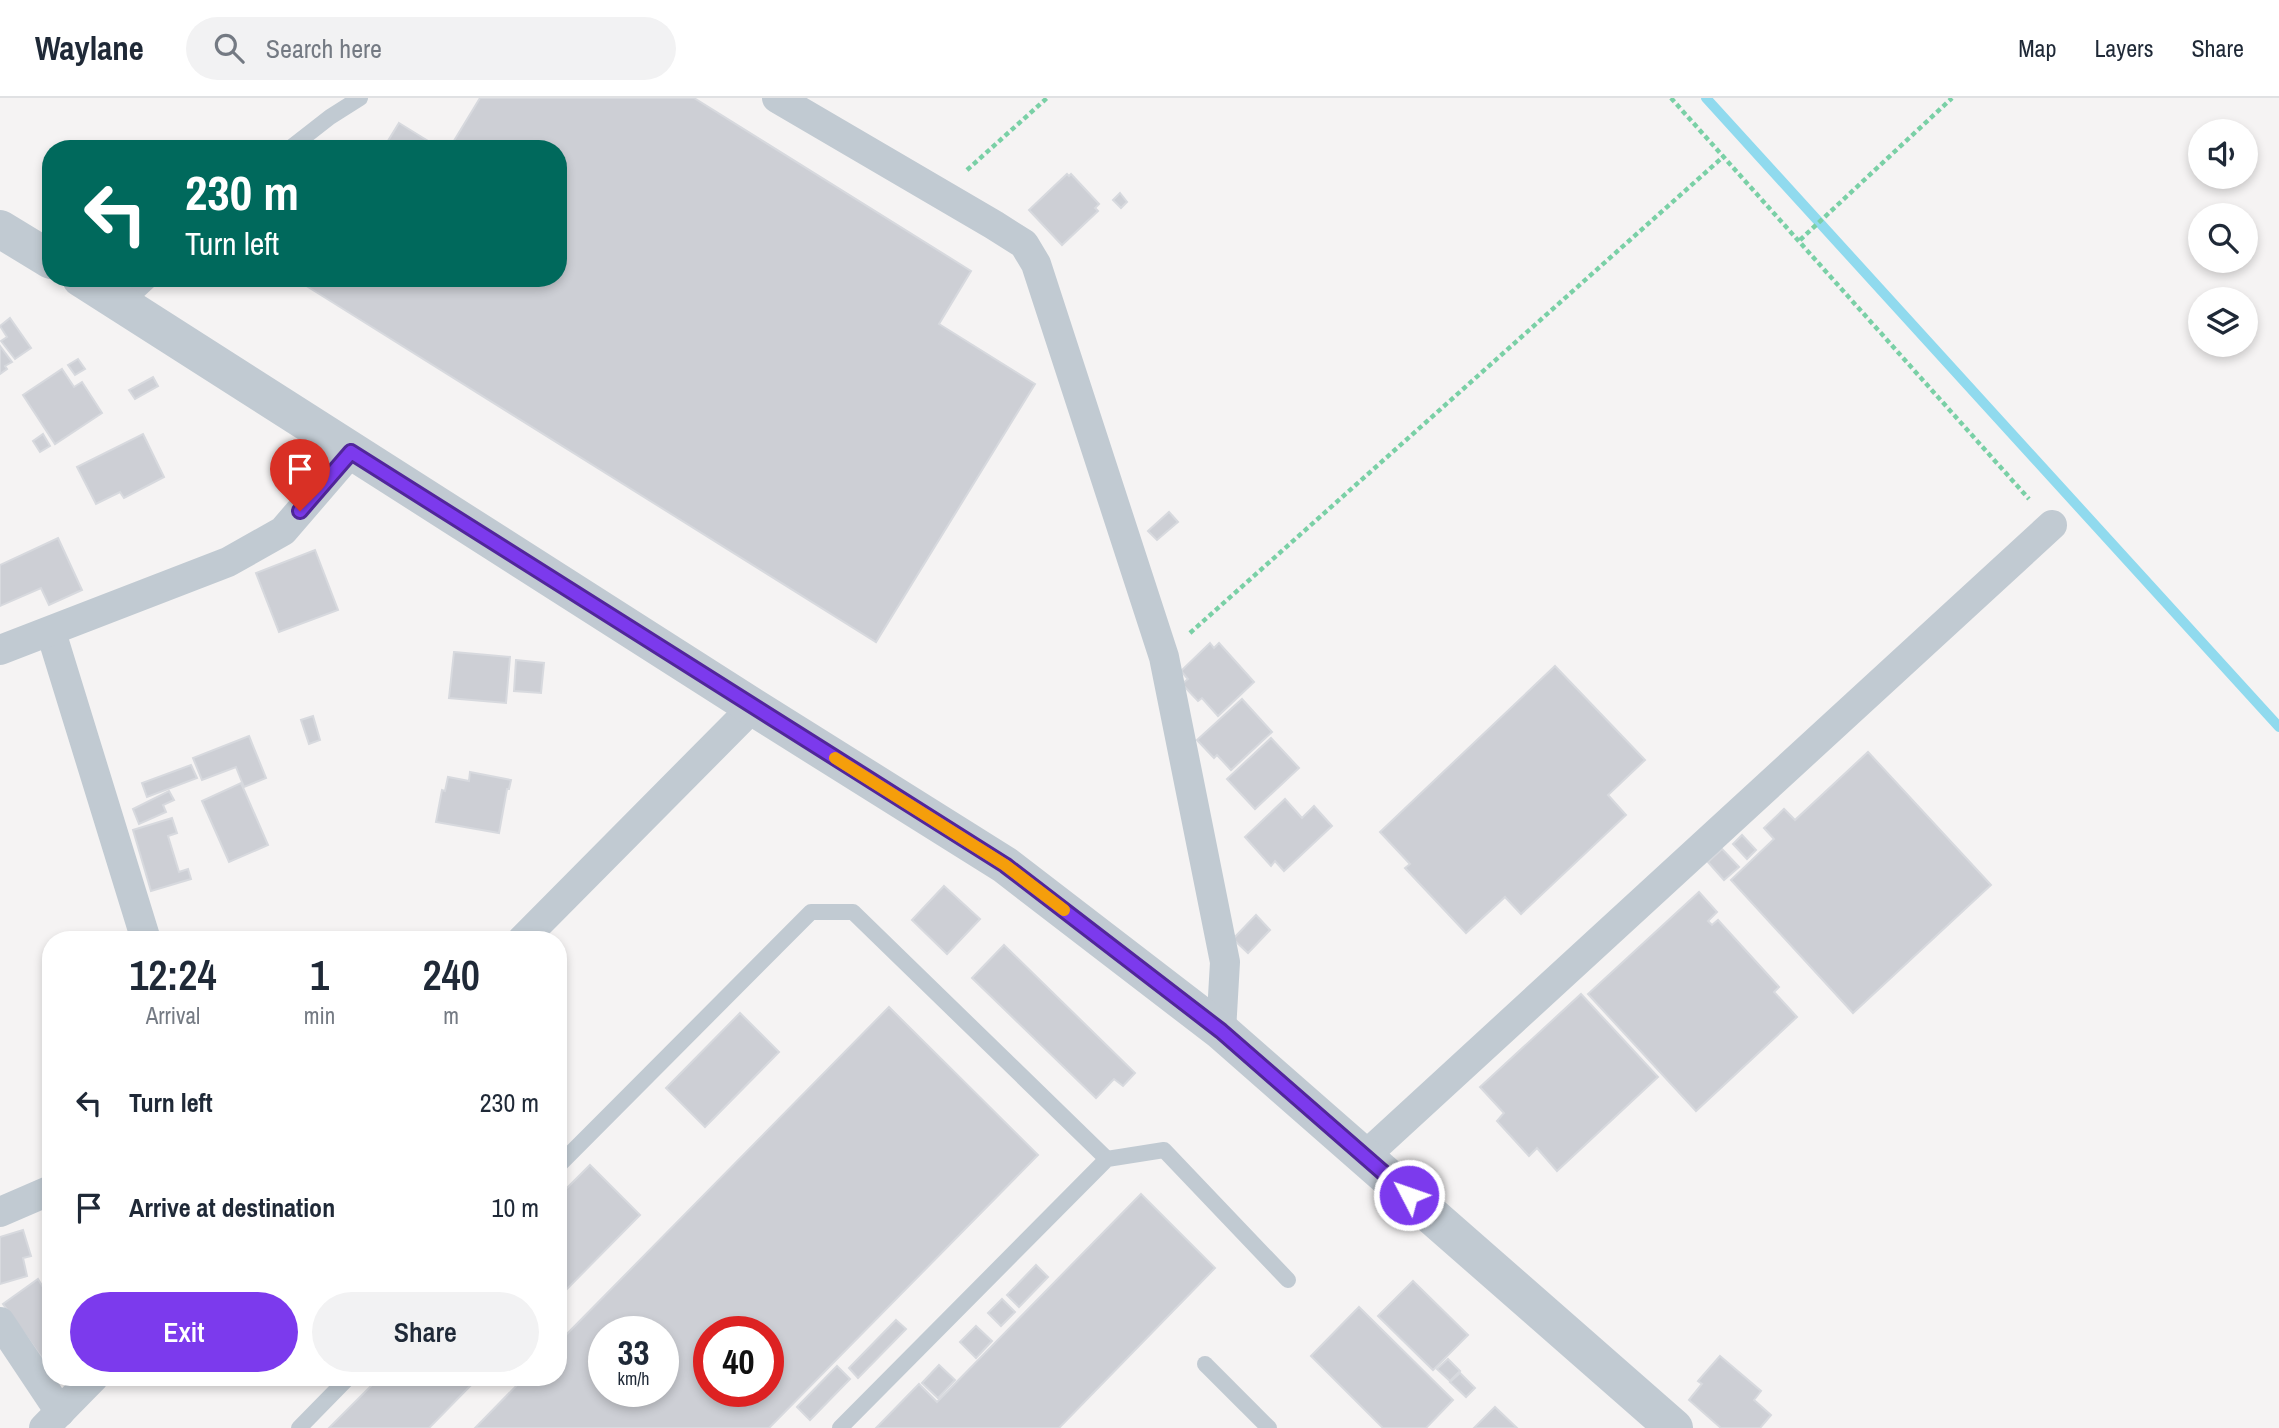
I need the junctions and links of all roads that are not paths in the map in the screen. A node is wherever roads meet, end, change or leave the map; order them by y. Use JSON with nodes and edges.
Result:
{"nodes":[{"id":1,"x":360,"y":98,"type":"edge"},
{"id":2,"x":777,"y":98,"type":"edge"},
{"id":3,"x":301,"y":140,"type":"edge"},
{"id":4,"x":0,"y":229,"type":"edge"},
{"id":5,"x":42,"y":255,"type":"edge"},
{"id":6,"x":96,"y":287,"type":"edge"},
{"id":7,"x":142,"y":287,"type":"edge"},
{"id":8,"x":124,"y":304,"type":"junction"},
{"id":9,"x":351,"y":452,"type":"junction"},
{"id":10,"x":2052,"y":525,"type":"road end"},
{"id":11,"x":51,"y":632,"type":"junction"},
{"id":12,"x":0,"y":650,"type":"edge"},
{"id":13,"x":753,"y":707,"type":"junction"},
{"id":14,"x":143,"y":931,"type":"edge"},
{"id":15,"x":531,"y":931,"type":"edge"},
{"id":16,"x":1221,"y":1031,"type":"junction"},
{"id":17,"x":1365,"y":1156,"type":"junction"},
{"id":18,"x":567,"y":1157,"type":"edge"},
{"id":19,"x":1107,"y":1158,"type":"junction"},
{"id":20,"x":42,"y":1194,"type":"edge"},
{"id":21,"x":0,"y":1212,"type":"edge"},
{"id":22,"x":1288,"y":1280,"type":"dead end"},
{"id":23,"x":0,"y":1322,"type":"edge"},
{"id":24,"x":1205,"y":1364,"type":"dead end"},
{"id":25,"x":85,"y":1386,"type":"edge"},
{"id":26,"x":340,"y":1386,"type":"edge"},
{"id":27,"x":52,"y":1420,"type":"edge"},
{"id":28,"x":299,"y":1428,"type":"edge"},
{"id":29,"x":840,"y":1428,"type":"edge"},
{"id":30,"x":1269,"y":1428,"type":"edge"},
{"id":31,"x":1674,"y":1428,"type":"edge"}],
"edges":[{"from":1,"to":3,"type":"lane"},
{"from":2,"to":16,"type":"street"},
{"from":4,"to":5,"type":"street"},
{"from":6,"to":8,"type":"street"},
{"from":7,"to":8,"type":"lane"},
{"from":8,"to":9,"type":"street"},
{"from":9,"to":11,"type":"street"},
{"from":9,"to":13,"type":"street"},
{"from":10,"to":17,"type":"street"},
{"from":11,"to":12,"type":"street"},
{"from":11,"to":14,"type":"street"},
{"from":13,"to":15,"type":"street"},
{"from":13,"to":16,"type":"street"},
{"from":16,"to":17,"type":"street"},
{"from":17,"to":31,"type":"street"},
{"from":18,"to":19,"type":"lane"},
{"from":19,"to":22,"type":"lane"},
{"from":19,"to":29,"type":"lane"},
{"from":20,"to":21,"type":"street"},
{"from":23,"to":27,"type":"street"},
{"from":24,"to":30,"type":"lane"},
{"from":25,"to":27,"type":"street"},
{"from":26,"to":28,"type":"lane"}]}
